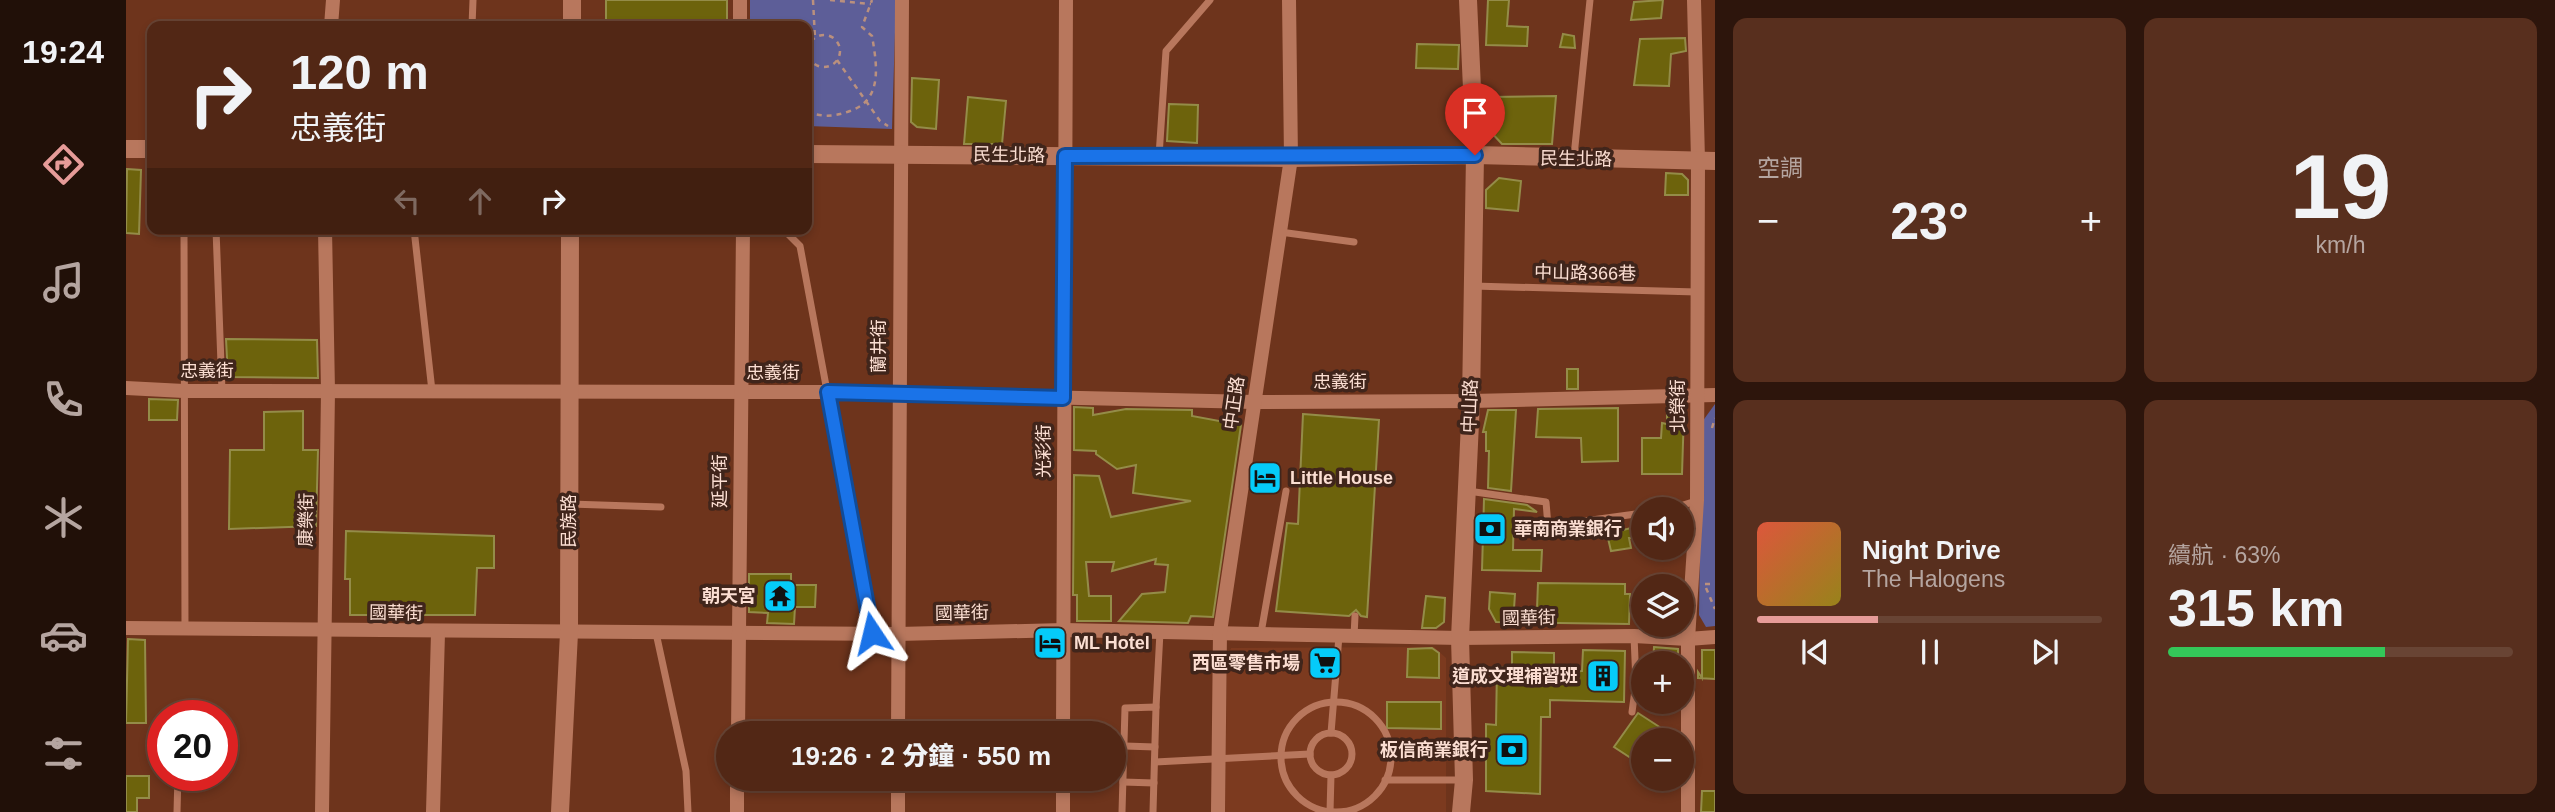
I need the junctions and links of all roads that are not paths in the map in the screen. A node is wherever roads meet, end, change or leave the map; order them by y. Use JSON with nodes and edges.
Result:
{"nodes":[{"id":1,"x":333,"y":0,"type":"edge"},
{"id":2,"x":472,"y":0,"type":"edge"},
{"id":3,"x":572,"y":0,"type":"edge"},
{"id":4,"x":740,"y":0,"type":"edge"},
{"id":5,"x":902,"y":0,"type":"edge"},
{"id":6,"x":1066,"y":0,"type":"edge"},
{"id":7,"x":1210,"y":0,"type":"edge"},
{"id":8,"x":1289,"y":0,"type":"edge"},
{"id":9,"x":1468,"y":0,"type":"edge"},
{"id":10,"x":1590,"y":0,"type":"edge"},
{"id":11,"x":1694,"y":0,"type":"edge"},
{"id":12,"x":331,"y":21,"type":"edge"},
{"id":13,"x":472,"y":21,"type":"edge"},
{"id":14,"x":572,"y":21,"type":"edge"},
{"id":15,"x":740,"y":21,"type":"edge"},
{"id":16,"x":126,"y":149,"type":"edge"},
{"id":17,"x":147,"y":149,"type":"edge"},
{"id":18,"x":899,"y":153,"type":"junction"},
{"id":19,"x":812,"y":154,"type":"edge"},
{"id":20,"x":1475,"y":155,"type":"junction"},
{"id":21,"x":1065,"y":156,"type":"junction"},
{"id":22,"x":1159,"y":157,"type":"junction"},
{"id":23,"x":1291,"y":158,"type":"junction"},
{"id":24,"x":1574,"y":159,"type":"junction"},
{"id":25,"x":1706,"y":160,"type":"edge"},
{"id":26,"x":1280,"y":232,"type":"junction"},
{"id":27,"x":184,"y":235,"type":"edge"},
{"id":28,"x":216,"y":235,"type":"edge"},
{"id":29,"x":325,"y":235,"type":"edge"},
{"id":30,"x":415,"y":235,"type":"edge"},
{"id":31,"x":570,"y":235,"type":"edge"},
{"id":32,"x":743,"y":235,"type":"edge"},
{"id":33,"x":789,"y":235,"type":"edge"},
{"id":34,"x":1354,"y":242,"type":"dead end"},
{"id":35,"x":1472,"y":286,"type":"junction"},
{"id":36,"x":1697,"y":292,"type":"junction"},
{"id":37,"x":126,"y":388,"type":"edge"},
{"id":38,"x":184,"y":391,"type":"junction"},
{"id":39,"x":222,"y":391,"type":"junction"},
{"id":40,"x":328,"y":391,"type":"junction"},
{"id":41,"x":432,"y":391,"type":"junction"},
{"id":42,"x":569,"y":392,"type":"junction"},
{"id":43,"x":828,"y":392,"type":"junction"},
{"id":44,"x":740,"y":393,"type":"junction"},
{"id":45,"x":898,"y":394,"type":"junction"},
{"id":46,"x":1697,"y":395,"type":"junction"},
{"id":47,"x":1715,"y":395,"type":"edge"},
{"id":48,"x":1063,"y":398,"type":"junction"},
{"id":49,"x":1471,"y":401,"type":"junction"},
{"id":50,"x":1254,"y":402,"type":"junction"},
{"id":51,"x":1467,"y":490,"type":"junction"},
{"id":52,"x":1286,"y":491,"type":"dead end"},
{"id":53,"x":1697,"y":500,"type":"junction"},
{"id":54,"x":1694,"y":501,"type":"edge"},
{"id":55,"x":569,"y":504,"type":"junction"},
{"id":56,"x":661,"y":507,"type":"dead end"},
{"id":57,"x":1631,"y":515,"type":"edge"},
{"id":58,"x":1355,"y":616,"type":"dead end"},
{"id":59,"x":126,"y":628,"type":"edge"},
{"id":60,"x":1064,"y":629,"type":"junction"},
{"id":61,"x":185,"y":630,"type":"junction"},
{"id":62,"x":324,"y":631,"type":"junction"},
{"id":63,"x":1160,"y":631,"type":"junction"},
{"id":64,"x":739,"y":632,"type":"junction"},
{"id":65,"x":1220,"y":632,"type":"junction"},
{"id":66,"x":438,"y":633,"type":"junction"},
{"id":67,"x":569,"y":633,"type":"junction"},
{"id":68,"x":656,"y":633,"type":"junction"},
{"id":69,"x":872,"y":633,"type":"junction"},
{"id":70,"x":1261,"y":633,"type":"junction"},
{"id":71,"x":898,"y":634,"type":"junction"},
{"id":72,"x":1347,"y":636,"type":"junction"},
{"id":73,"x":1631,"y":636,"type":"edge"},
{"id":74,"x":1652,"y":637,"type":"edge"},
{"id":75,"x":1715,"y":637,"type":"edge"},
{"id":76,"x":1460,"y":638,"type":"junction"},
{"id":77,"x":1688,"y":639,"type":"junction"},
{"id":78,"x":1334,"y":702,"type":"junction"},
{"id":79,"x":1156,"y":707,"type":"junction"},
{"id":80,"x":738,"y":721,"type":"edge"},
{"id":81,"x":898,"y":721,"type":"edge"},
{"id":82,"x":1063,"y":721,"type":"edge"},
{"id":83,"x":1125,"y":721,"type":"edge"},
{"id":84,"x":1331,"y":733,"type":"junction"},
{"id":85,"x":1126,"y":746,"type":"edge"},
{"id":86,"x":1155,"y":747,"type":"junction"},
{"id":87,"x":1310,"y":754,"type":"junction"},
{"id":88,"x":1282,"y":756,"type":"junction"},
{"id":89,"x":1217,"y":761,"type":"junction"},
{"id":90,"x":1154,"y":762,"type":"junction"},
{"id":91,"x":1331,"y":775,"type":"junction"},
{"id":92,"x":1385,"y":780,"type":"junction"},
{"id":93,"x":1464,"y":780,"type":"junction"},
{"id":94,"x":1126,"y":782,"type":"edge"},
{"id":95,"x":1154,"y":783,"type":"junction"},
{"id":96,"x":178,"y":791,"type":"edge"},
{"id":97,"x":737,"y":791,"type":"edge"},
{"id":98,"x":898,"y":791,"type":"edge"},
{"id":99,"x":1063,"y":791,"type":"edge"},
{"id":100,"x":1123,"y":791,"type":"edge"},
{"id":101,"x":177,"y":812,"type":"edge"},
{"id":102,"x":322,"y":812,"type":"edge"},
{"id":103,"x":433,"y":812,"type":"edge"},
{"id":104,"x":560,"y":812,"type":"edge"},
{"id":105,"x":688,"y":812,"type":"edge"},
{"id":106,"x":737,"y":812,"type":"edge"},
{"id":107,"x":898,"y":812,"type":"edge"},
{"id":108,"x":1063,"y":812,"type":"edge"},
{"id":109,"x":1122,"y":812,"type":"edge"},
{"id":110,"x":1153,"y":812,"type":"edge"},
{"id":111,"x":1218,"y":812,"type":"edge"},
{"id":112,"x":1330,"y":812,"type":"edge"},
{"id":113,"x":1461,"y":812,"type":"edge"},
{"id":114,"x":1688,"y":812,"type":"edge"}],
"edges":[{"from":1,"to":12,"type":"street"},
{"from":2,"to":13,"type":"lane"},
{"from":3,"to":14,"type":"main road"},
{"from":4,"to":15,"type":"street"},
{"from":5,"to":18,"type":"street","name":"蘭井街"},
{"from":6,"to":21,"type":"street","name":"光彩街"},
{"from":7,"to":22,"type":"lane"},
{"from":8,"to":23,"type":"street","name":"中正路"},
{"from":9,"to":20,"type":"main road","name":"中山路"},
{"from":10,"to":24,"type":"lane"},
{"from":11,"to":25,"type":"street","name":"北榮街"},
{"from":16,"to":17,"type":"main road"},
{"from":18,"to":19,"type":"main road","name":"民生北路"},
{"from":18,"to":21,"type":"main road","name":"民生北路"},
{"from":18,"to":45,"type":"street","name":"蘭井街"},
{"from":20,"to":23,"type":"main road","name":"民生北路"},
{"from":20,"to":24,"type":"main road","name":"民生北路"},
{"from":20,"to":35,"type":"main road","name":"中山路"},
{"from":21,"to":22,"type":"main road","name":"民生北路"},
{"from":21,"to":48,"type":"street","name":"光彩街"},
{"from":22,"to":23,"type":"main road","name":"民生北路"},
{"from":23,"to":26,"type":"street","name":"中正路"},
{"from":24,"to":25,"type":"main road","name":"民生北路"},
{"from":25,"to":36,"type":"street","name":"北榮街"},
{"from":26,"to":34,"type":"lane"},
{"from":26,"to":50,"type":"street","name":"中正路"},
{"from":27,"to":38,"type":"lane"},
{"from":28,"to":39,"type":"lane"},
{"from":29,"to":40,"type":"street","name":"康樂街"},
{"from":30,"to":41,"type":"lane"},
{"from":31,"to":42,"type":"main road","name":"民族路"},
{"from":32,"to":44,"type":"street","name":"延平街"},
{"from":33,"to":43,"type":"lane"},
{"from":35,"to":36,"type":"lane","name":"中山路366巷"},
{"from":35,"to":49,"type":"main road","name":"中山路"},
{"from":36,"to":46,"type":"street","name":"北榮街"},
{"from":37,"to":38,"type":"street","name":"忠義街"},
{"from":38,"to":39,"type":"street","name":"忠義街"},
{"from":38,"to":61,"type":"lane"},
{"from":39,"to":40,"type":"street","name":"忠義街"},
{"from":40,"to":41,"type":"street","name":"忠義街"},
{"from":40,"to":62,"type":"street","name":"康樂街"},
{"from":41,"to":42,"type":"street","name":"忠義街"},
{"from":42,"to":44,"type":"street","name":"忠義街"},
{"from":42,"to":55,"type":"main road","name":"民族路"},
{"from":43,"to":44,"type":"street","name":"忠義街"},
{"from":43,"to":45,"type":"street","name":"忠義街"},
{"from":43,"to":69,"type":"lane"},
{"from":44,"to":64,"type":"street","name":"延平街"},
{"from":45,"to":48,"type":"street","name":"忠義街"},
{"from":45,"to":71,"type":"street","name":"蘭井街"},
{"from":46,"to":47,"type":"street","name":"忠義街"},
{"from":46,"to":49,"type":"street","name":"忠義街"},
{"from":46,"to":53,"type":"street","name":"北榮街"},
{"from":48,"to":50,"type":"street","name":"忠義街"},
{"from":48,"to":60,"type":"street","name":"光彩街"},
{"from":49,"to":50,"type":"street","name":"忠義街"},
{"from":49,"to":51,"type":"main road","name":"中山路"},
{"from":50,"to":65,"type":"street","name":"中正路"},
{"from":51,"to":57,"type":"lane"},
{"from":51,"to":76,"type":"main road","name":"中山路"},
{"from":52,"to":70,"type":"lane"},
{"from":53,"to":54,"type":"lane"},
{"from":53,"to":77,"type":"street","name":"北榮街"},
{"from":55,"to":56,"type":"lane"},
{"from":55,"to":67,"type":"main road","name":"民族路"},
{"from":58,"to":72,"type":"lane"},
{"from":59,"to":61,"type":"street","name":"國華街"},
{"from":60,"to":63,"type":"street","name":"國華街"},
{"from":60,"to":71,"type":"street","name":"國華街"},
{"from":60,"to":82,"type":"street","name":"光彩街"},
{"from":61,"to":62,"type":"street","name":"國華街"},
{"from":62,"to":66,"type":"street","name":"國華街"},
{"from":62,"to":102,"type":"street","name":"康樂街"},
{"from":63,"to":65,"type":"street","name":"國華街"},
{"from":63,"to":79,"type":"lane"},
{"from":64,"to":68,"type":"street","name":"國華街"},
{"from":64,"to":69,"type":"street","name":"國華街"},
{"from":64,"to":80,"type":"street","name":"延平街"},
{"from":65,"to":70,"type":"street","name":"國華街"},
{"from":65,"to":89,"type":"street","name":"中正路"},
{"from":66,"to":67,"type":"street","name":"國華街"},
{"from":66,"to":103,"type":"street"},
{"from":67,"to":68,"type":"street","name":"國華街"},
{"from":67,"to":104,"type":"main road","name":"民族路"},
{"from":68,"to":105,"type":"lane"},
{"from":69,"to":71,"type":"street","name":"國華街"},
{"from":70,"to":72,"type":"street","name":"國華街"},
{"from":71,"to":81,"type":"street","name":"蘭井街"},
{"from":72,"to":76,"type":"street","name":"國華街"},
{"from":72,"to":78,"type":"lane"},
{"from":73,"to":76,"type":"street","name":"國華街"},
{"from":74,"to":77,"type":"street","name":"國華街"},
{"from":75,"to":77,"type":"street","name":"國華街"},
{"from":76,"to":93,"type":"main road","name":"中山路"},
{"from":77,"to":114,"type":"street","name":"北榮街"},
{"from":78,"to":84,"type":"lane"},
{"from":78,"to":88,"type":"lane"},
{"from":78,"to":92,"type":"lane"},
{"from":79,"to":83,"type":"lane"},
{"from":79,"to":86,"type":"lane"},
{"from":84,"to":87,"type":"lane"},
{"from":84,"to":91,"type":"lane"},
{"from":85,"to":86,"type":"lane"},
{"from":86,"to":90,"type":"lane"},
{"from":87,"to":88,"type":"lane"},
{"from":87,"to":91,"type":"lane"},
{"from":88,"to":89,"type":"lane"},
{"from":88,"to":112,"type":"lane"},
{"from":89,"to":90,"type":"lane"},
{"from":89,"to":111,"type":"street","name":"中正路"},
{"from":90,"to":95,"type":"lane"},
{"from":91,"to":112,"type":"lane"},
{"from":92,"to":93,"type":"lane"},
{"from":92,"to":112,"type":"lane"},
{"from":93,"to":113,"type":"main road","name":"中山路"},
{"from":94,"to":95,"type":"lane"},
{"from":95,"to":110,"type":"lane"},
{"from":96,"to":101,"type":"lane"},
{"from":97,"to":106,"type":"street"},
{"from":98,"to":107,"type":"street"},
{"from":99,"to":108,"type":"street"},
{"from":100,"to":109,"type":"lane"}]}
